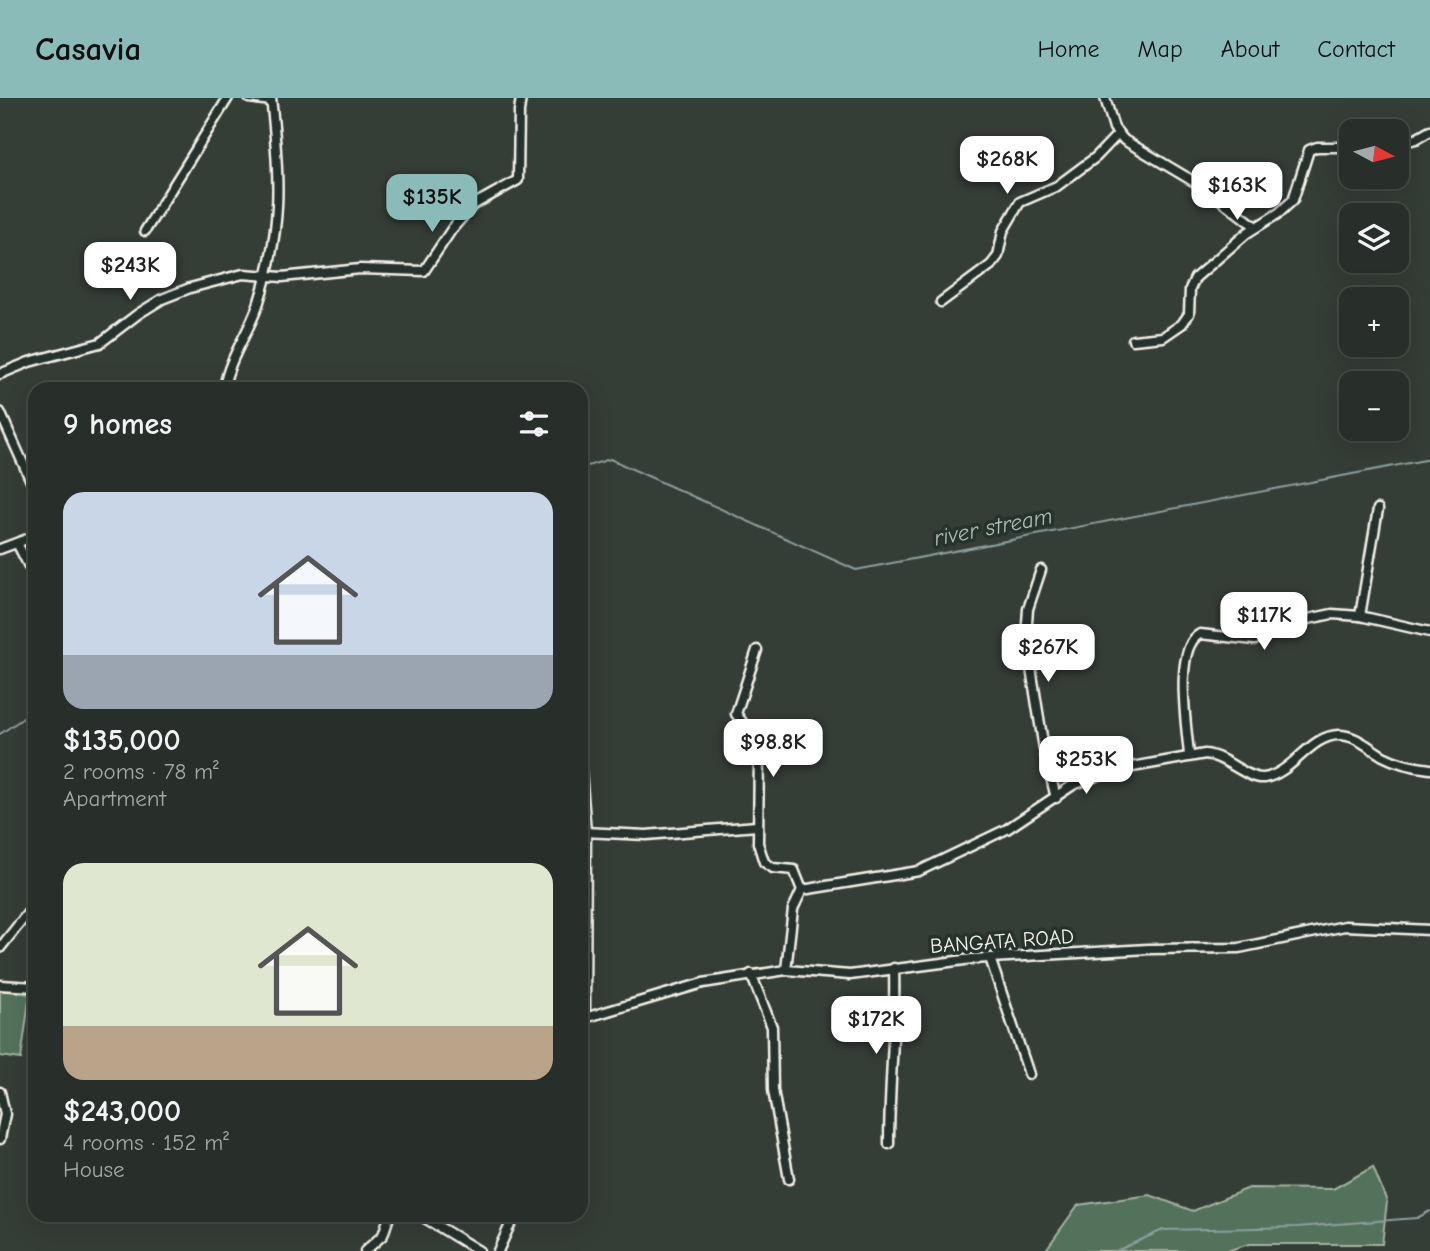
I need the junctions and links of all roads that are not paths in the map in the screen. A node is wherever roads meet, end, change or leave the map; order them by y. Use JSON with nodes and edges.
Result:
{"nodes":[{"id":1,"x":228,"y":98,"type":"edge"},
{"id":2,"x":249,"y":98,"type":"edge"},
{"id":3,"x":521,"y":98,"type":"edge"},
{"id":4,"x":1105,"y":98,"type":"edge"},
{"id":5,"x":271,"y":100,"type":"edge"},
{"id":6,"x":1430,"y":131,"type":"edge"},
{"id":7,"x":1118,"y":134,"type":"junction"},
{"id":8,"x":1409,"y":141,"type":"edge"},
{"id":9,"x":1339,"y":147,"type":"edge"},
{"id":10,"x":1256,"y":228,"type":"junction"},
{"id":11,"x":145,"y":231,"type":"dead end"},
{"id":12,"x":267,"y":276,"type":"junction"},
{"id":13,"x":941,"y":302,"type":"dead end"},
{"id":14,"x":1133,"y":341,"type":"dead end"},
{"id":15,"x":1,"y":376,"type":"edge"},
{"id":16,"x":225,"y":382,"type":"edge"},
{"id":17,"x":0,"y":412,"type":"edge"},
{"id":18,"x":28,"y":474,"type":"edge"},
{"id":19,"x":1378,"y":509,"type":"dead end"},
{"id":20,"x":28,"y":539,"type":"edge"},
{"id":21,"x":17,"y":543,"type":"junction"},
{"id":22,"x":0,"y":550,"type":"edge"},
{"id":23,"x":28,"y":564,"type":"edge"},
{"id":24,"x":1041,"y":570,"type":"dead end"},
{"id":25,"x":1360,"y":617,"type":"junction"},
{"id":26,"x":1430,"y":632,"type":"edge"},
{"id":27,"x":757,"y":650,"type":"dead end"},
{"id":28,"x":1189,"y":755,"type":"junction"},
{"id":29,"x":1430,"y":769,"type":"edge"},
{"id":30,"x":1056,"y":798,"type":"junction"},
{"id":31,"x":757,"y":826,"type":"junction"},
{"id":32,"x":588,"y":832,"type":"edge"},
{"id":33,"x":802,"y":890,"type":"junction"},
{"id":34,"x":28,"y":913,"type":"edge"},
{"id":35,"x":1430,"y":930,"type":"edge"},
{"id":36,"x":0,"y":948,"type":"edge"},
{"id":37,"x":990,"y":958,"type":"junction"},
{"id":38,"x":894,"y":968,"type":"junction"},
{"id":39,"x":786,"y":970,"type":"junction"},
{"id":40,"x":751,"y":974,"type":"junction"},
{"id":41,"x":0,"y":985,"type":"edge"},
{"id":42,"x":28,"y":987,"type":"edge"},
{"id":43,"x":588,"y":1016,"type":"edge"},
{"id":44,"x":1029,"y":1074,"type":"dead end"},
{"id":45,"x":0,"y":1092,"type":"edge"},
{"id":46,"x":0,"y":1139,"type":"edge"},
{"id":47,"x":889,"y":1144,"type":"dead end"},
{"id":48,"x":789,"y":1179,"type":"dead end"},
{"id":49,"x":387,"y":1222,"type":"edge"},
{"id":50,"x":431,"y":1222,"type":"edge"},
{"id":51,"x":511,"y":1222,"type":"edge"},
{"id":52,"x":365,"y":1251,"type":"edge"},
{"id":53,"x":480,"y":1251,"type":"edge"},
{"id":54,"x":498,"y":1251,"type":"edge"}],
"edges":[{"from":1,"to":11,"type":"street"},
{"from":2,"to":5,"type":"street"},
{"from":3,"to":12,"type":"street"},
{"from":4,"to":7,"type":"street"},
{"from":5,"to":12,"type":"street"},
{"from":6,"to":8,"type":"street"},
{"from":7,"to":10,"type":"street"},
{"from":7,"to":13,"type":"street"},
{"from":9,"to":10,"type":"street"},
{"from":10,"to":14,"type":"street"},
{"from":12,"to":15,"type":"street"},
{"from":12,"to":16,"type":"street"},
{"from":17,"to":18,"type":"street"},
{"from":19,"to":25,"type":"street"},
{"from":20,"to":21,"type":"street"},
{"from":21,"to":22,"type":"street"},
{"from":21,"to":23,"type":"street"},
{"from":24,"to":30,"type":"street"},
{"from":25,"to":26,"type":"street"},
{"from":25,"to":28,"type":"street"},
{"from":27,"to":31,"type":"street"},
{"from":28,"to":29,"type":"street"},
{"from":28,"to":30,"type":"street"},
{"from":30,"to":33,"type":"street"},
{"from":31,"to":32,"type":"street"},
{"from":31,"to":33,"type":"street"},
{"from":33,"to":39,"type":"street"},
{"from":34,"to":36,"type":"street"},
{"from":35,"to":37,"type":"street","name":"BANGATA ROAD"},
{"from":37,"to":38,"type":"street","name":"BANGATA ROAD"},
{"from":37,"to":44,"type":"street"},
{"from":38,"to":39,"type":"street","name":"BANGATA ROAD"},
{"from":38,"to":47,"type":"street"},
{"from":39,"to":40,"type":"street","name":"BANGATA ROAD"},
{"from":40,"to":43,"type":"street","name":"BANGATA ROAD"},
{"from":40,"to":48,"type":"street"},
{"from":41,"to":42,"type":"street"},
{"from":45,"to":46,"type":"street"},
{"from":49,"to":52,"type":"street"},
{"from":50,"to":53,"type":"street"},
{"from":51,"to":54,"type":"street"}]}
